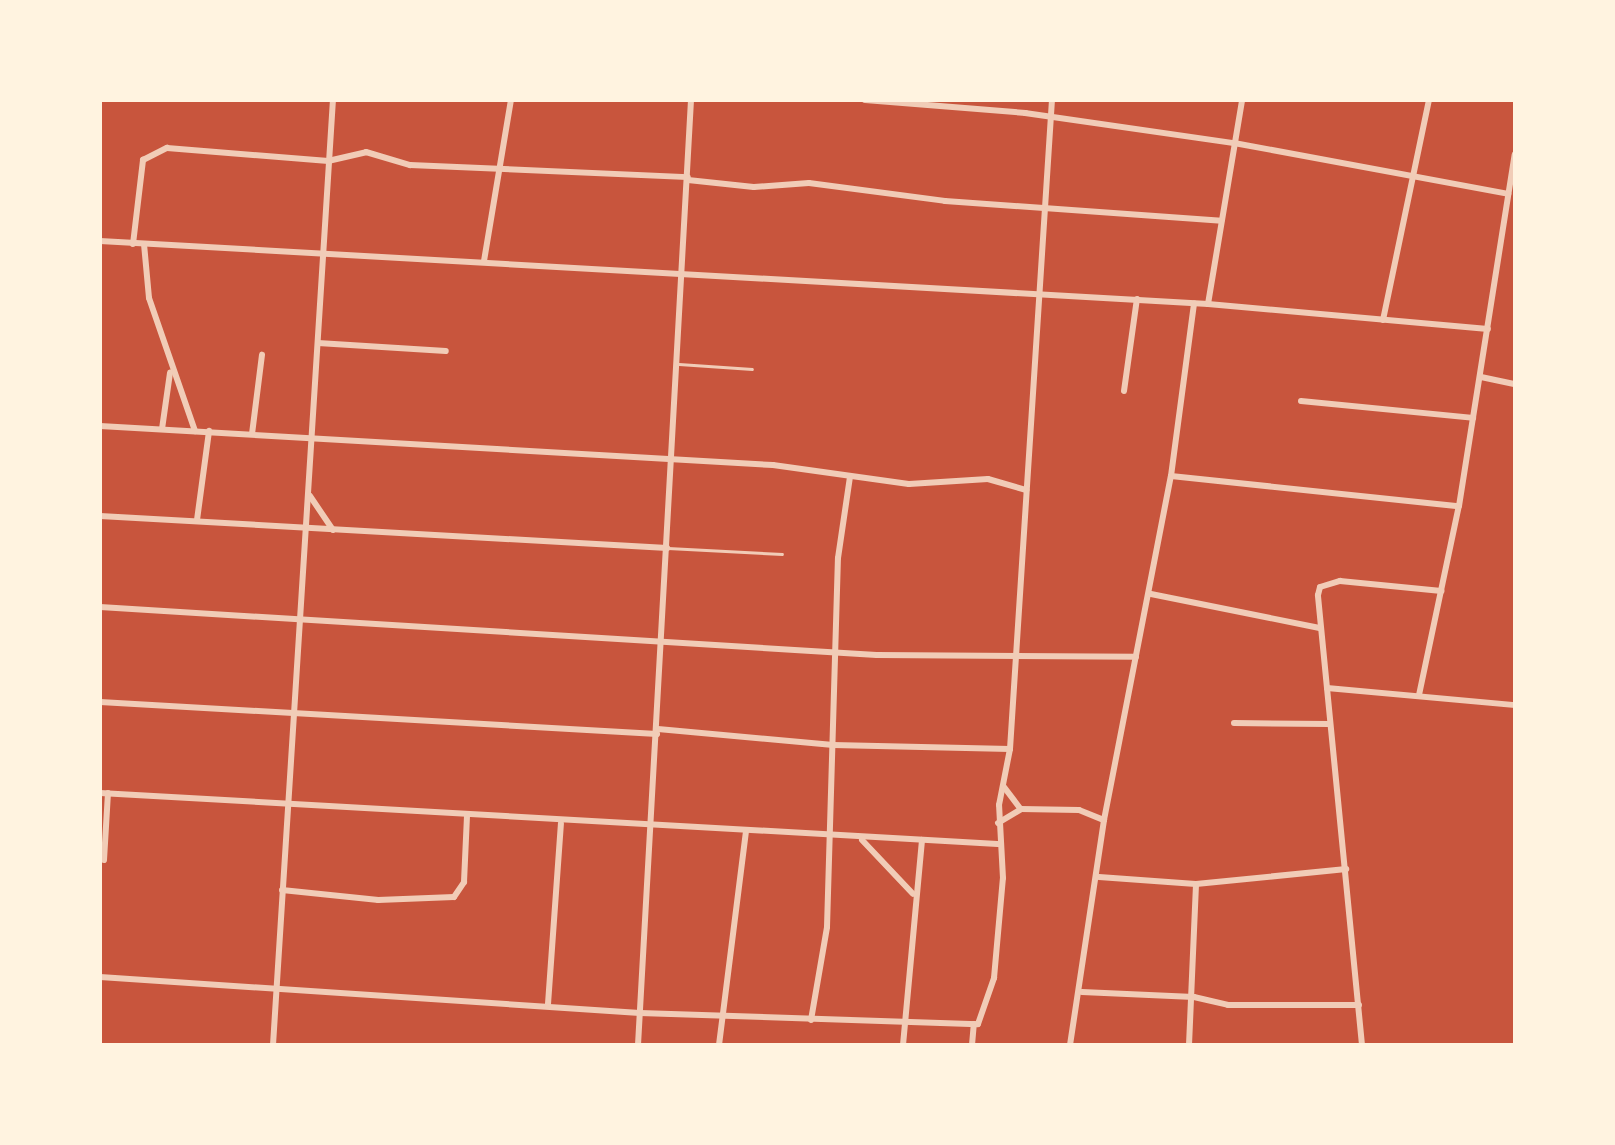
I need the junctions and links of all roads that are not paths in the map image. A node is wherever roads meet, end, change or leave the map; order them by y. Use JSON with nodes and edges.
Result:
{"nodes":[{"id":1,"x":333,"y":100,"type":"edge"},
{"id":2,"x":511,"y":100,"type":"edge"},
{"id":3,"x":692,"y":100,"type":"edge"},
{"id":4,"x":869,"y":100,"type":"edge"},
{"id":5,"x":1052,"y":100,"type":"edge"},
{"id":6,"x":1242,"y":100,"type":"edge"},
{"id":7,"x":1429,"y":100,"type":"edge"},
{"id":8,"x":1049,"y":122,"type":"junction"},
{"id":9,"x":1234,"y":143,"type":"junction"},
{"id":10,"x":1515,"y":154,"type":"edge"},
{"id":11,"x":328,"y":161,"type":"junction"},
{"id":12,"x":501,"y":165,"type":"junction"},
{"id":13,"x":1413,"y":177,"type":"junction"},
{"id":14,"x":688,"y":178,"type":"junction"},
{"id":15,"x":1508,"y":194,"type":"junction"},
{"id":16,"x":1047,"y":206,"type":"junction"},
{"id":17,"x":1220,"y":221,"type":"junction"},
{"id":18,"x":100,"y":240,"type":"edge"},
{"id":19,"x":134,"y":244,"type":"junction"},
{"id":20,"x":144,"y":244,"type":"junction"},
{"id":21,"x":322,"y":251,"type":"junction"},
{"id":22,"x":484,"y":261,"type":"junction"},
{"id":23,"x":682,"y":271,"type":"junction"},
{"id":24,"x":1042,"y":294,"type":"junction"},
{"id":25,"x":1137,"y":299,"type":"junction"},
{"id":26,"x":1194,"y":304,"type":"junction"},
{"id":27,"x":1208,"y":304,"type":"junction"},
{"id":28,"x":1383,"y":320,"type":"junction"},
{"id":29,"x":1488,"y":328,"type":"junction"},
{"id":30,"x":318,"y":342,"type":"junction"},
{"id":31,"x":446,"y":350,"type":"dead end"},
{"id":32,"x":262,"y":355,"type":"dead end"},
{"id":33,"x":677,"y":364,"type":"junction"},
{"id":34,"x":752,"y":368,"type":"dead end"},
{"id":35,"x":170,"y":372,"type":"junction"},
{"id":36,"x":1481,"y":377,"type":"junction"},
{"id":37,"x":1515,"y":384,"type":"edge"},
{"id":38,"x":1124,"y":391,"type":"dead end"},
{"id":39,"x":1302,"y":401,"type":"dead end"},
{"id":40,"x":1473,"y":418,"type":"junction"},
{"id":41,"x":100,"y":426,"type":"edge"},
{"id":42,"x":162,"y":430,"type":"junction"},
{"id":43,"x":195,"y":430,"type":"junction"},
{"id":44,"x":209,"y":431,"type":"junction"},
{"id":45,"x":252,"y":434,"type":"junction"},
{"id":46,"x":314,"y":437,"type":"junction"},
{"id":47,"x":672,"y":460,"type":"junction"},
{"id":48,"x":1171,"y":476,"type":"junction"},
{"id":49,"x":850,"y":477,"type":"junction"},
{"id":50,"x":1026,"y":490,"type":"junction"},
{"id":51,"x":310,"y":495,"type":"junction"},
{"id":52,"x":1458,"y":506,"type":"junction"},
{"id":53,"x":100,"y":516,"type":"edge"},
{"id":54,"x":197,"y":520,"type":"junction"},
{"id":55,"x":308,"y":528,"type":"junction"},
{"id":56,"x":334,"y":530,"type":"junction"},
{"id":57,"x":667,"y":548,"type":"junction"},
{"id":58,"x":782,"y":554,"type":"dead end"},
{"id":59,"x":1442,"y":591,"type":"junction"},
{"id":60,"x":1151,"y":594,"type":"junction"},
{"id":61,"x":100,"y":607,"type":"edge"},
{"id":62,"x":301,"y":621,"type":"junction"},
{"id":63,"x":1320,"y":628,"type":"junction"},
{"id":64,"x":662,"y":640,"type":"junction"},
{"id":65,"x":835,"y":648,"type":"junction"},
{"id":66,"x":1016,"y":657,"type":"junction"},
{"id":67,"x":1136,"y":658,"type":"junction"},
{"id":68,"x":1327,"y":688,"type":"junction"},
{"id":69,"x":1419,"y":695,"type":"junction"},
{"id":70,"x":100,"y":702,"type":"edge"},
{"id":71,"x":1515,"y":705,"type":"edge"},
{"id":72,"x":294,"y":710,"type":"junction"},
{"id":73,"x":1234,"y":723,"type":"dead end"},
{"id":74,"x":1329,"y":724,"type":"junction"},
{"id":75,"x":657,"y":731,"type":"junction"},
{"id":76,"x":833,"y":745,"type":"junction"},
{"id":77,"x":1010,"y":749,"type":"junction"},
{"id":78,"x":1004,"y":787,"type":"junction"},
{"id":79,"x":104,"y":793,"type":"edge"},
{"id":80,"x":286,"y":806,"type":"junction"},
{"id":81,"x":1022,"y":808,"type":"junction"},
{"id":82,"x":467,"y":814,"type":"junction"},
{"id":83,"x":1104,"y":820,"type":"junction"},
{"id":84,"x":561,"y":823,"type":"junction"},
{"id":85,"x":998,"y":823,"type":"junction"},
{"id":86,"x":655,"y":825,"type":"junction"},
{"id":87,"x":746,"y":832,"type":"junction"},
{"id":88,"x":828,"y":836,"type":"junction"},
{"id":89,"x":861,"y":839,"type":"junction"},
{"id":90,"x":922,"y":840,"type":"junction"},
{"id":91,"x":998,"y":844,"type":"junction"},
{"id":92,"x":104,"y":860,"type":"dead end"},
{"id":93,"x":1346,"y":869,"type":"junction"},
{"id":94,"x":1099,"y":877,"type":"junction"},
{"id":95,"x":1196,"y":884,"type":"junction"},
{"id":96,"x":282,"y":890,"type":"junction"},
{"id":97,"x":913,"y":894,"type":"junction"},
{"id":98,"x":100,"y":978,"type":"edge"},
{"id":99,"x":278,"y":988,"type":"junction"},
{"id":100,"x":1082,"y":992,"type":"junction"},
{"id":101,"x":1194,"y":997,"type":"junction"},
{"id":102,"x":548,"y":1004,"type":"junction"},
{"id":103,"x":1359,"y":1004,"type":"junction"},
{"id":104,"x":640,"y":1013,"type":"junction"},
{"id":105,"x":728,"y":1014,"type":"junction"},
{"id":106,"x":811,"y":1020,"type":"junction"},
{"id":107,"x":904,"y":1024,"type":"junction"},
{"id":108,"x":976,"y":1024,"type":"junction"},
{"id":109,"x":273,"y":1045,"type":"edge"},
{"id":110,"x":638,"y":1045,"type":"edge"},
{"id":111,"x":719,"y":1045,"type":"edge"},
{"id":112,"x":902,"y":1045,"type":"edge"},
{"id":113,"x":972,"y":1045,"type":"edge"},
{"id":114,"x":1070,"y":1045,"type":"edge"},
{"id":115,"x":1189,"y":1045,"type":"edge"},
{"id":116,"x":1362,"y":1045,"type":"edge"}],
"edges":[{"from":1,"to":11,"type":"street"},
{"from":2,"to":12,"type":"street"},
{"from":3,"to":14,"type":"street"},
{"from":4,"to":8,"type":"street"},
{"from":5,"to":8,"type":"street"},
{"from":6,"to":9,"type":"street"},
{"from":7,"to":13,"type":"street"},
{"from":8,"to":9,"type":"street"},
{"from":8,"to":16,"type":"street"},
{"from":9,"to":13,"type":"street"},
{"from":9,"to":17,"type":"street"},
{"from":10,"to":15,"type":"street"},
{"from":11,"to":12,"type":"street"},
{"from":11,"to":19,"type":"street"},
{"from":11,"to":21,"type":"street"},
{"from":12,"to":14,"type":"street"},
{"from":12,"to":22,"type":"street"},
{"from":13,"to":15,"type":"street"},
{"from":13,"to":28,"type":"street"},
{"from":14,"to":16,"type":"street"},
{"from":14,"to":23,"type":"street"},
{"from":15,"to":29,"type":"street"},
{"from":16,"to":17,"type":"street"},
{"from":16,"to":24,"type":"street"},
{"from":17,"to":27,"type":"street"},
{"from":18,"to":19,"type":"street"},
{"from":19,"to":20,"type":"street"},
{"from":20,"to":21,"type":"street"},
{"from":20,"to":35,"type":"street"},
{"from":21,"to":22,"type":"street"},
{"from":21,"to":30,"type":"street"},
{"from":22,"to":23,"type":"street"},
{"from":23,"to":24,"type":"street"},
{"from":23,"to":33,"type":"street"},
{"from":24,"to":25,"type":"street"},
{"from":24,"to":50,"type":"street"},
{"from":25,"to":26,"type":"street"},
{"from":25,"to":38,"type":"street"},
{"from":26,"to":27,"type":"street"},
{"from":26,"to":48,"type":"street"},
{"from":27,"to":28,"type":"street"},
{"from":28,"to":29,"type":"street"},
{"from":29,"to":36,"type":"street"},
{"from":30,"to":31,"type":"street"},
{"from":30,"to":46,"type":"street"},
{"from":32,"to":45,"type":"street"},
{"from":33,"to":34,"type":"lane"},
{"from":33,"to":47,"type":"street"},
{"from":35,"to":42,"type":"street"},
{"from":35,"to":43,"type":"street"},
{"from":36,"to":37,"type":"street"},
{"from":36,"to":40,"type":"street"},
{"from":39,"to":40,"type":"street"},
{"from":40,"to":52,"type":"street"},
{"from":41,"to":42,"type":"street"},
{"from":42,"to":43,"type":"street"},
{"from":43,"to":44,"type":"street"},
{"from":44,"to":45,"type":"street"},
{"from":44,"to":54,"type":"street"},
{"from":45,"to":46,"type":"street"},
{"from":46,"to":47,"type":"street"},
{"from":46,"to":51,"type":"street"},
{"from":47,"to":49,"type":"street"},
{"from":47,"to":57,"type":"street"},
{"from":48,"to":52,"type":"street"},
{"from":48,"to":60,"type":"street"},
{"from":49,"to":50,"type":"street"},
{"from":49,"to":65,"type":"street"},
{"from":50,"to":66,"type":"street"},
{"from":51,"to":55,"type":"street"},
{"from":51,"to":56,"type":"street"},
{"from":52,"to":59,"type":"street"},
{"from":53,"to":54,"type":"street"},
{"from":54,"to":55,"type":"street"},
{"from":55,"to":56,"type":"street"},
{"from":55,"to":62,"type":"street"},
{"from":56,"to":57,"type":"street"},
{"from":57,"to":58,"type":"lane"},
{"from":57,"to":64,"type":"street"},
{"from":59,"to":63,"type":"street"},
{"from":59,"to":69,"type":"street"},
{"from":60,"to":63,"type":"street"},
{"from":60,"to":67,"type":"street"},
{"from":61,"to":62,"type":"street"},
{"from":62,"to":64,"type":"street"},
{"from":62,"to":72,"type":"street"},
{"from":63,"to":68,"type":"street"},
{"from":64,"to":65,"type":"street"},
{"from":64,"to":75,"type":"street"},
{"from":65,"to":66,"type":"street"},
{"from":65,"to":76,"type":"street"},
{"from":66,"to":67,"type":"street"},
{"from":66,"to":77,"type":"street"},
{"from":67,"to":83,"type":"street"},
{"from":68,"to":69,"type":"street"},
{"from":68,"to":74,"type":"street"},
{"from":69,"to":71,"type":"street"},
{"from":70,"to":72,"type":"street"},
{"from":72,"to":75,"type":"street"},
{"from":72,"to":80,"type":"street"},
{"from":73,"to":74,"type":"street"},
{"from":74,"to":93,"type":"street"},
{"from":75,"to":76,"type":"street"},
{"from":75,"to":86,"type":"street"},
{"from":76,"to":77,"type":"street"},
{"from":76,"to":88,"type":"street"},
{"from":77,"to":78,"type":"street"},
{"from":78,"to":81,"type":"street"},
{"from":78,"to":85,"type":"street"},
{"from":79,"to":80,"type":"street"},
{"from":79,"to":92,"type":"street"},
{"from":80,"to":82,"type":"street"},
{"from":80,"to":96,"type":"street"},
{"from":81,"to":83,"type":"street"},
{"from":81,"to":85,"type":"street"},
{"from":82,"to":84,"type":"street"},
{"from":82,"to":96,"type":"street"},
{"from":83,"to":94,"type":"street"},
{"from":84,"to":86,"type":"street"},
{"from":84,"to":102,"type":"street"},
{"from":85,"to":91,"type":"street"},
{"from":86,"to":87,"type":"street"},
{"from":86,"to":104,"type":"street"},
{"from":87,"to":88,"type":"street"},
{"from":87,"to":105,"type":"street"},
{"from":88,"to":89,"type":"street"},
{"from":88,"to":106,"type":"street"},
{"from":89,"to":90,"type":"street"},
{"from":89,"to":97,"type":"street"},
{"from":90,"to":91,"type":"street"},
{"from":90,"to":97,"type":"street"},
{"from":91,"to":108,"type":"street"},
{"from":93,"to":95,"type":"street"},
{"from":93,"to":103,"type":"street"},
{"from":94,"to":95,"type":"street"},
{"from":94,"to":100,"type":"street"},
{"from":95,"to":101,"type":"street"},
{"from":96,"to":99,"type":"street"},
{"from":97,"to":107,"type":"street"},
{"from":98,"to":99,"type":"street"},
{"from":99,"to":102,"type":"street"},
{"from":99,"to":109,"type":"street"},
{"from":100,"to":101,"type":"street"},
{"from":100,"to":114,"type":"street"},
{"from":101,"to":103,"type":"street"},
{"from":101,"to":115,"type":"street"},
{"from":102,"to":104,"type":"street"},
{"from":103,"to":116,"type":"street"},
{"from":104,"to":105,"type":"street"},
{"from":104,"to":110,"type":"street"},
{"from":105,"to":106,"type":"street"},
{"from":105,"to":111,"type":"street"},
{"from":106,"to":107,"type":"street"},
{"from":107,"to":108,"type":"street"},
{"from":107,"to":112,"type":"street"},
{"from":108,"to":113,"type":"street"}]}
